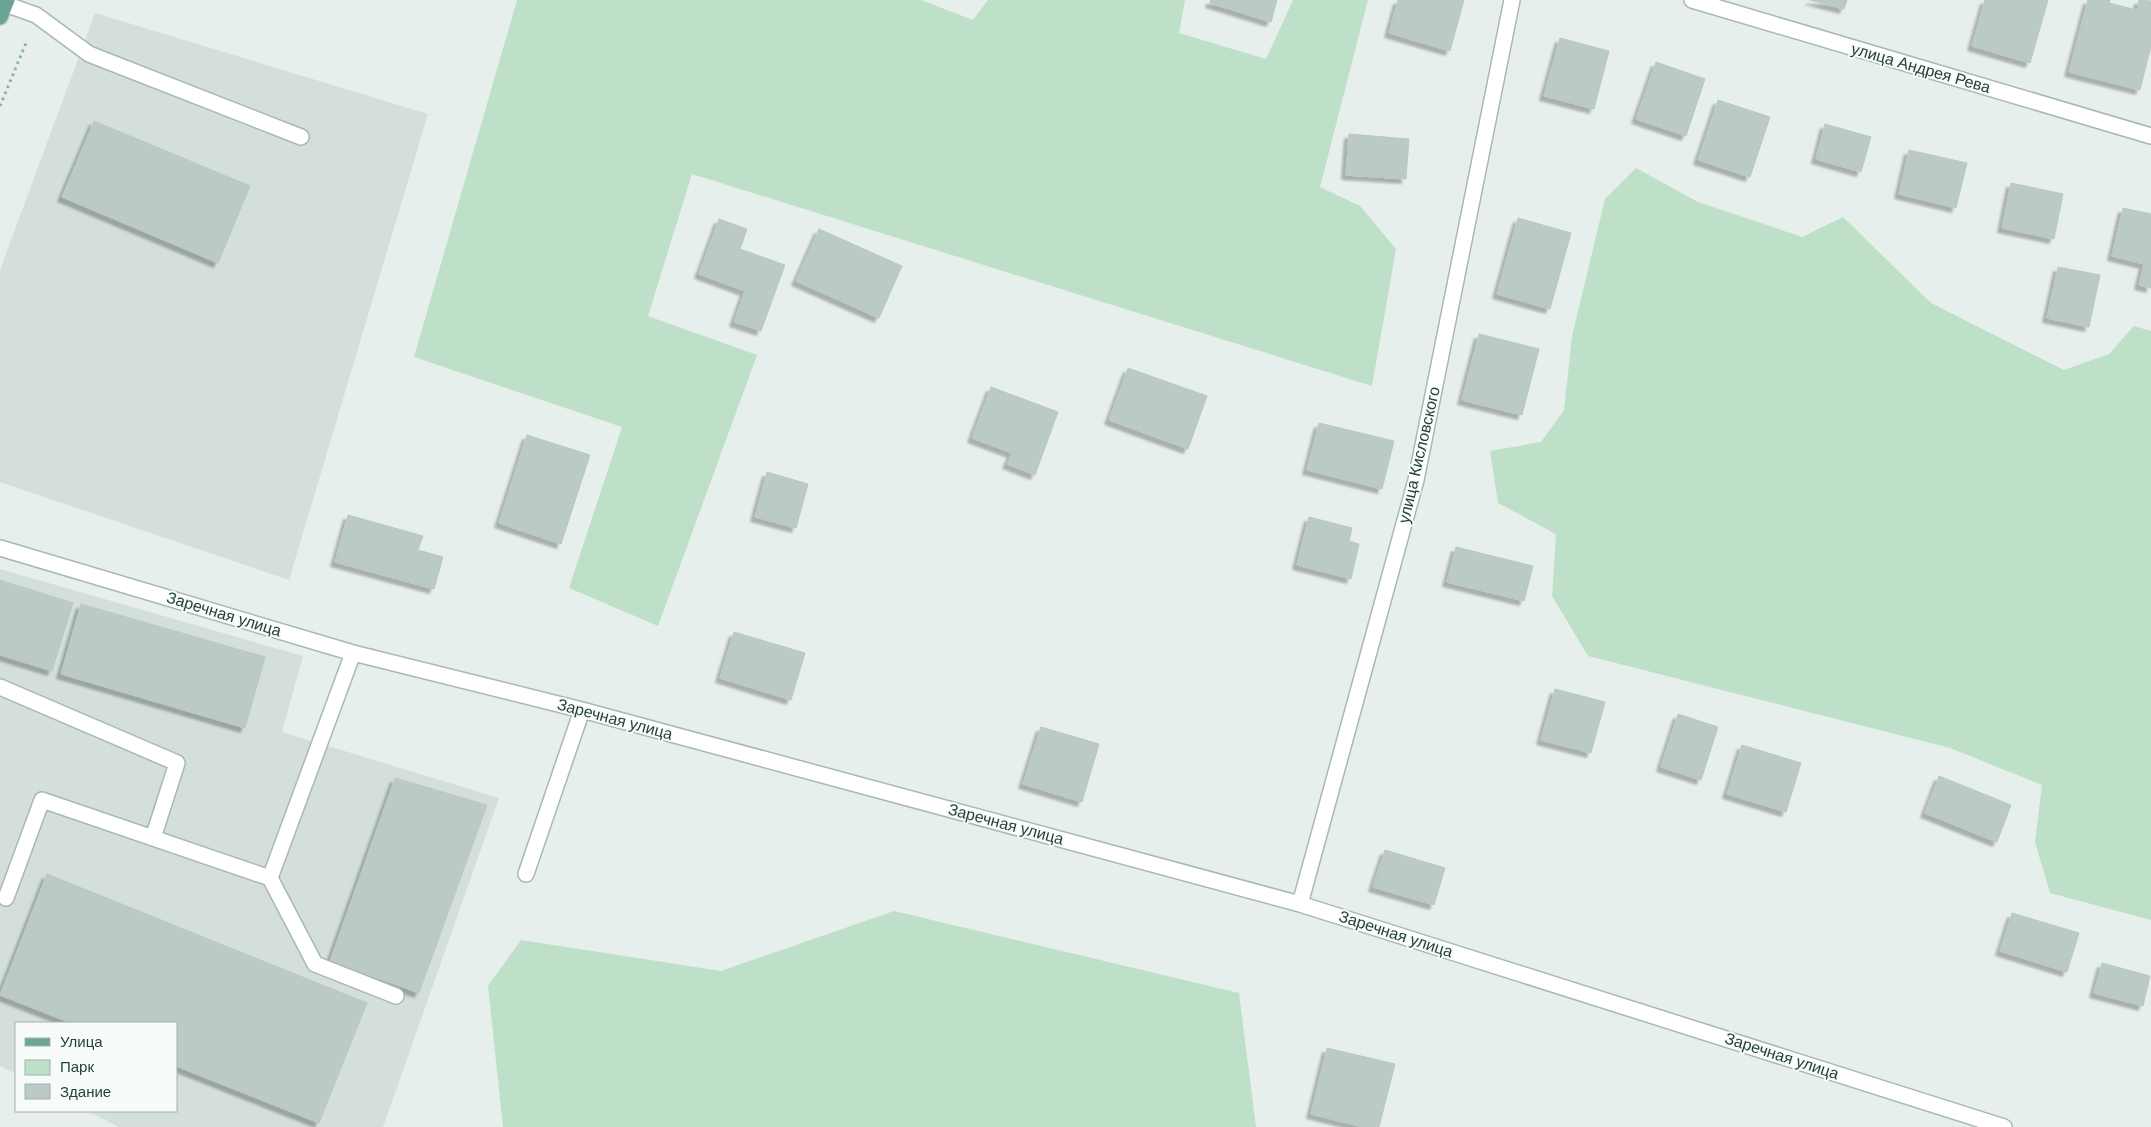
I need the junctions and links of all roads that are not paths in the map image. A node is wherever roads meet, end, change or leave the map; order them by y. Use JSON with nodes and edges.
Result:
{"nodes":[{"id":1,"x":1512,"y":0,"type":"edge"},
{"id":2,"x":1692,"y":0,"type":"edge"},
{"id":3,"x":4,"y":7,"type":"edge"},
{"id":4,"x":2151,"y":136,"type":"edge"},
{"id":5,"x":301,"y":137,"type":"dead end"},
{"id":6,"x":0,"y":548,"type":"edge"},
{"id":7,"x":353,"y":653,"type":"junction"},
{"id":8,"x":0,"y":687,"type":"edge"},
{"id":9,"x":582,"y":710,"type":"junction"},
{"id":10,"x":153,"y":838,"type":"junction"},
{"id":11,"x":526,"y":874,"type":"dead end"},
{"id":12,"x":270,"y":878,"type":"junction"},
{"id":13,"x":6,"y":898,"type":"dead end"},
{"id":14,"x":1300,"y":904,"type":"junction"},
{"id":15,"x":396,"y":996,"type":"dead end"},
{"id":16,"x":2004,"y":1127,"type":"edge"}],
"edges":[{"from":1,"to":14,"type":"street","name":"улица Кисловского"},
{"from":2,"to":4,"type":"street","name":"улица Андрея Рева"},
{"from":3,"to":5,"type":"street"},
{"from":6,"to":7,"type":"street","name":"Заречная улица"},
{"from":7,"to":9,"type":"street","name":"Заречная улица"},
{"from":7,"to":12,"type":"street"},
{"from":8,"to":10,"type":"street"},
{"from":9,"to":11,"type":"street"},
{"from":9,"to":14,"type":"street","name":"Заречная улица"},
{"from":10,"to":12,"type":"street"},
{"from":10,"to":13,"type":"street"},
{"from":12,"to":15,"type":"street"},
{"from":14,"to":16,"type":"street","name":"Заречная улица"}]}
